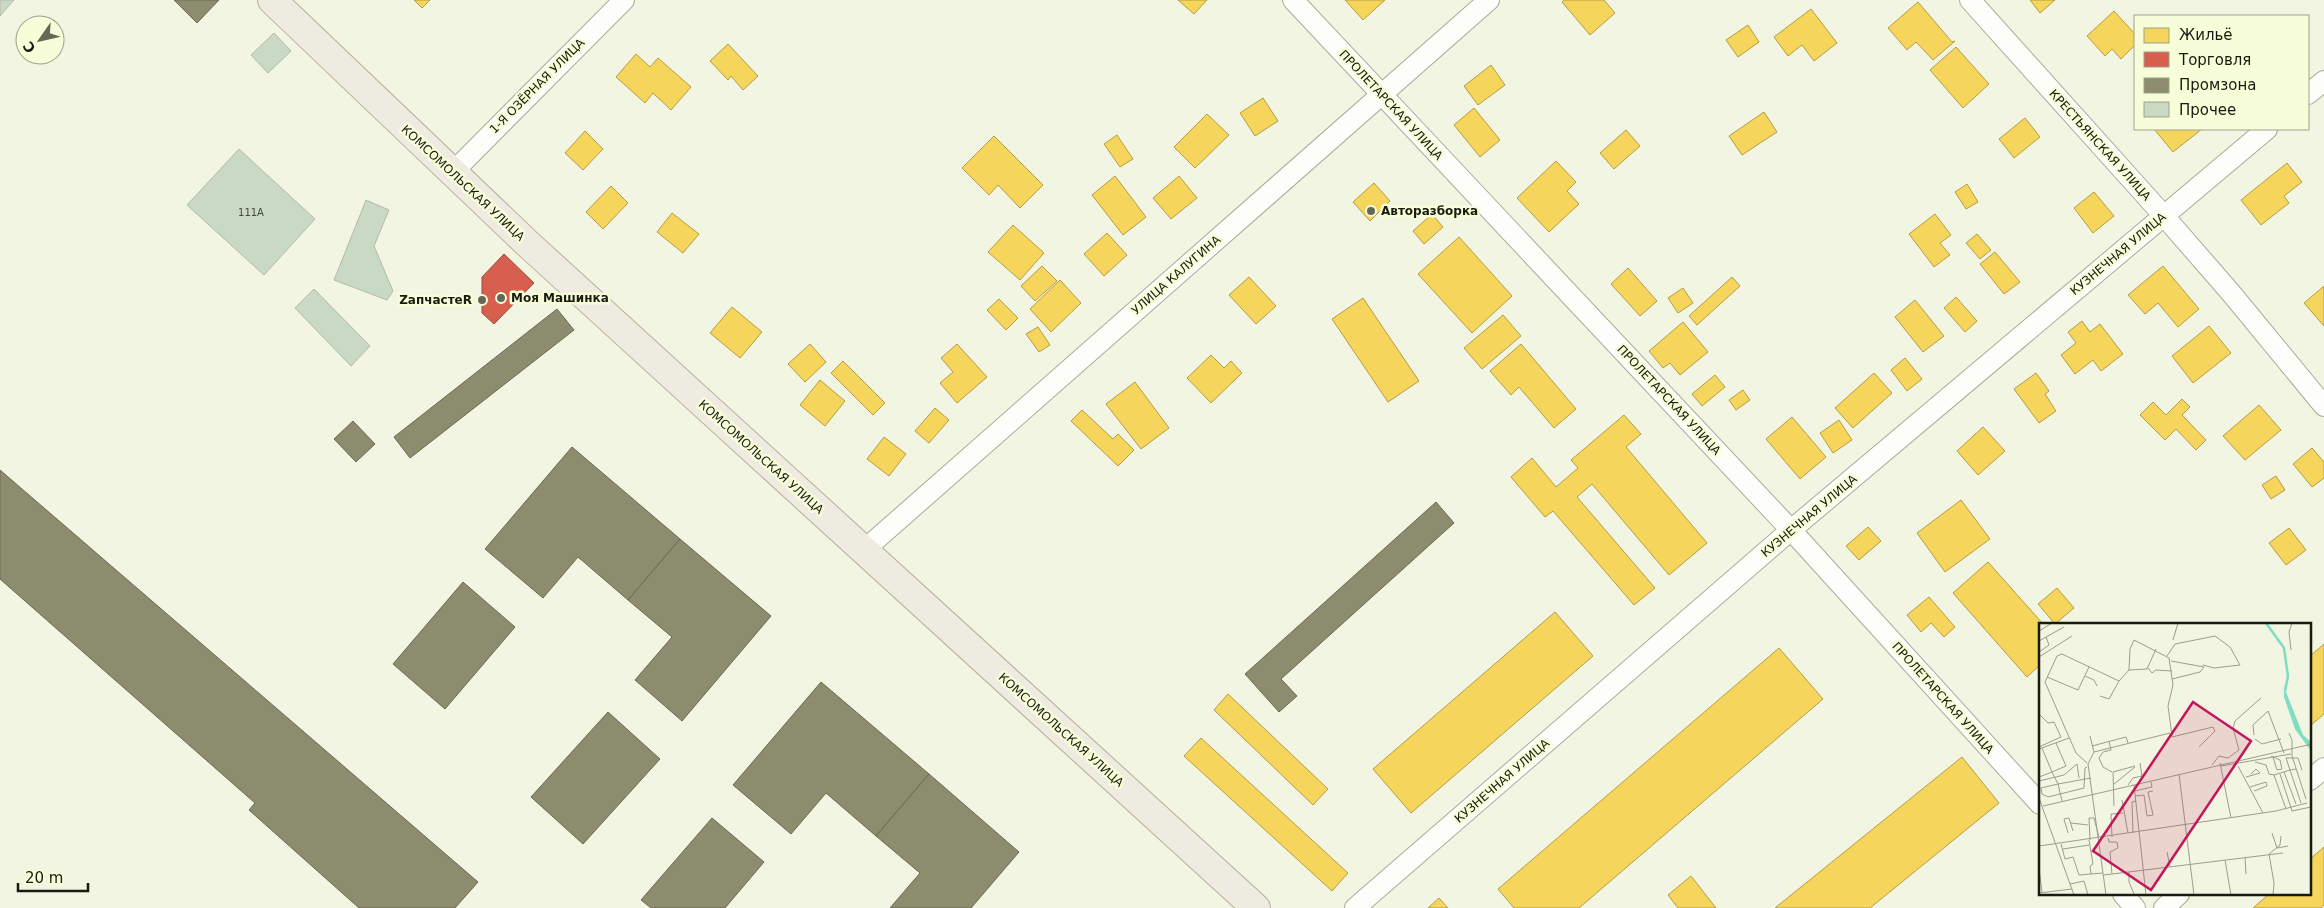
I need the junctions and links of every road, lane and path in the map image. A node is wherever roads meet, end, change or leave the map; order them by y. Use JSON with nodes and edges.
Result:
{"nodes":[{"id":1,"x":272,"y":0,"type":"edge"},
{"id":2,"x":624,"y":0,"type":"edge"},
{"id":3,"x":1293,"y":0,"type":"edge"},
{"id":4,"x":1489,"y":0,"type":"edge"},
{"id":5,"x":1970,"y":0,"type":"edge"},
{"id":6,"x":2324,"y":81,"type":"edge"},
{"id":7,"x":1382,"y":93,"type":"junction"},
{"id":8,"x":2309,"y":93,"type":"edge"},
{"id":9,"x":2266,"y":130,"type":"edge"},
{"id":10,"x":452,"y":173,"type":"junction"},
{"id":11,"x":2164,"y":216,"type":"junction"},
{"id":12,"x":2324,"y":406,"type":"edge"},
{"id":13,"x":1791,"y":530,"type":"junction"},
{"id":14,"x":863,"y":551,"type":"junction"},
{"id":15,"x":2324,"y":768,"type":"edge"},
{"id":16,"x":2312,"y":778,"type":"edge"},
{"id":17,"x":2039,"y":803,"type":"edge"},
{"id":18,"x":2125,"y":896,"type":"edge"},
{"id":19,"x":2177,"y":896,"type":"edge"},
{"id":20,"x":1256,"y":908,"type":"edge"},
{"id":21,"x":1354,"y":908,"type":"edge"},
{"id":22,"x":2135,"y":908,"type":"edge"},
{"id":23,"x":2164,"y":908,"type":"edge"}],
"edges":[{"from":1,"to":10,"type":"main road","name":"КОМСОМОЛЬСКАЯ УЛИЦА"},
{"from":2,"to":10,"type":"street","name":"1-Я ОЗЁРНАЯ УЛИЦА"},
{"from":3,"to":7,"type":"street","name":"ПРОЛЕТАРСКАЯ УЛИЦА"},
{"from":4,"to":7,"type":"street","name":"УЛИЦА КАЛУГИНА"},
{"from":5,"to":11,"type":"street","name":"КРЕСТЬЯНСКАЯ УЛИЦА"},
{"from":6,"to":8,"type":"street"},
{"from":7,"to":13,"type":"street","name":"ПРОЛЕТАРСКАЯ УЛИЦА"},
{"from":7,"to":14,"type":"street","name":"УЛИЦА КАЛУГИНА"},
{"from":9,"to":11,"type":"street","name":"КУЗНЕЧНАЯ УЛИЦА"},
{"from":10,"to":14,"type":"main road","name":"КОМСОМОЛЬСКАЯ УЛИЦА"},
{"from":11,"to":12,"type":"street","name":"КРЕСТЬЯНСКАЯ УЛИЦА"},
{"from":11,"to":13,"type":"street","name":"КУЗНЕЧНАЯ УЛИЦА"},
{"from":13,"to":17,"type":"street","name":"ПРОЛЕТАРСКАЯ УЛИЦА"},
{"from":13,"to":21,"type":"street","name":"КУЗНЕЧНАЯ УЛИЦА"},
{"from":14,"to":20,"type":"main road","name":"КОМСОМОЛЬСКАЯ УЛИЦА"},
{"from":15,"to":16,"type":"street"},
{"from":18,"to":22,"type":"street"},
{"from":19,"to":23,"type":"street"}]}
